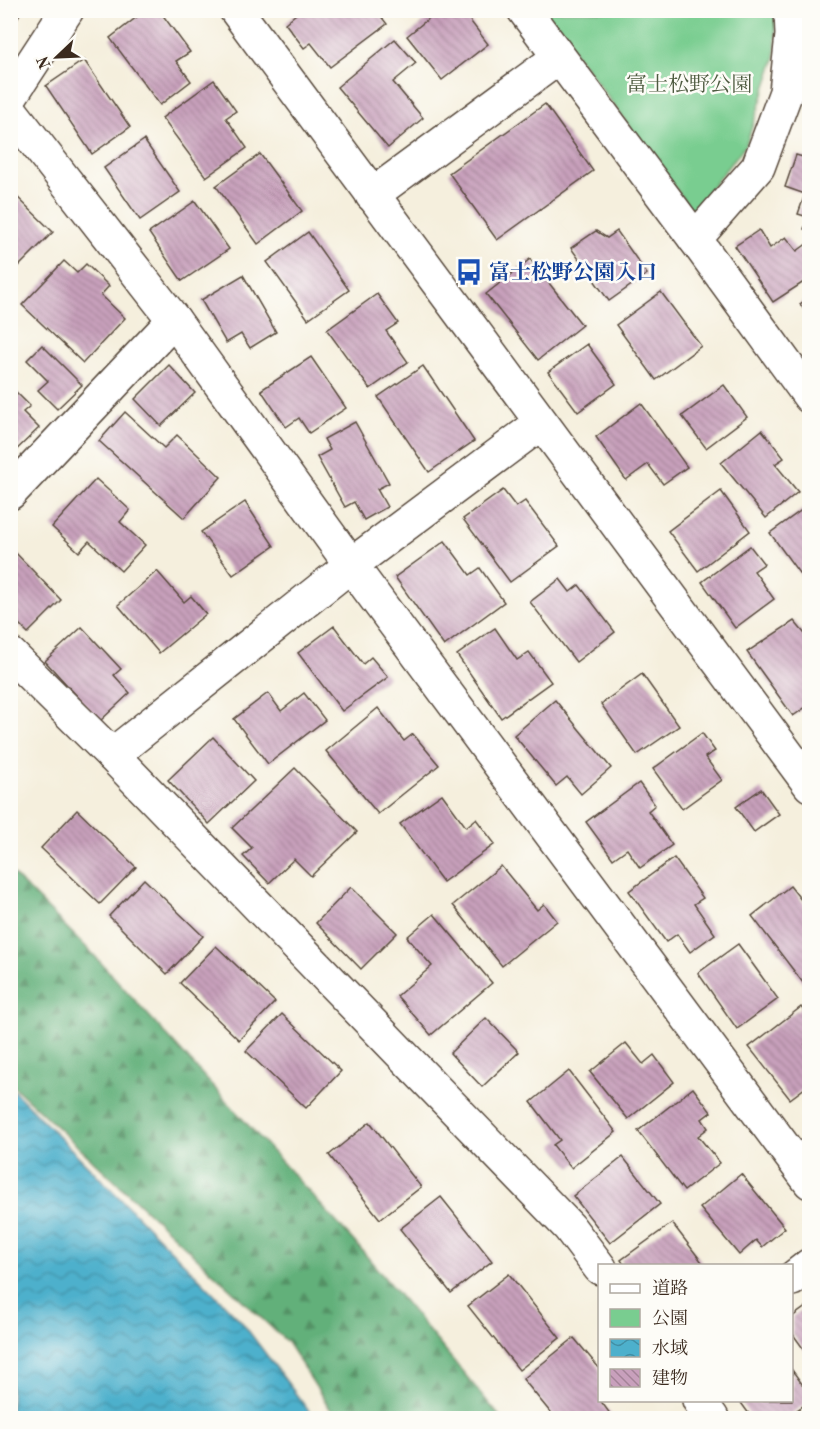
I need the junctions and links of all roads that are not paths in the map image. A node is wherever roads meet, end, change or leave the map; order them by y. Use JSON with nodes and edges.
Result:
{"nodes":[{"id":1,"x":67,"y":10,"type":"edge"},
{"id":2,"x":236,"y":10,"type":"edge"},
{"id":3,"x":524,"y":10,"type":"edge"},
{"id":4,"x":791,"y":10,"type":"edge"},
{"id":5,"x":558,"y":58,"type":"junction"},
{"id":6,"x":10,"y":97,"type":"edge"},
{"id":7,"x":10,"y":110,"type":"edge"},
{"id":8,"x":372,"y":195,"type":"junction"},
{"id":9,"x":695,"y":239,"type":"junction"},
{"id":10,"x":174,"y":320,"type":"junction"},
{"id":11,"x":810,"y":397,"type":"edge"},
{"id":12,"x":541,"y":423,"type":"junction"},
{"id":13,"x":10,"y":493,"type":"edge"},
{"id":14,"x":351,"y":565,"type":"junction"},
{"id":15,"x":10,"y":654,"type":"edge"},
{"id":16,"x":112,"y":755,"type":"junction"},
{"id":17,"x":805,"y":767,"type":"edge"},
{"id":18,"x":810,"y":1182,"type":"edge"},
{"id":19,"x":598,"y":1265,"type":"edge"},
{"id":20,"x":810,"y":1265,"type":"edge"},
{"id":21,"x":793,"y":1278,"type":"edge"},
{"id":22,"x":700,"y":1402,"type":"edge"},
{"id":23,"x":712,"y":1419,"type":"edge"}],
"edges":[{"from":1,"to":6,"type":"street"},
{"from":2,"to":8,"type":"street"},
{"from":3,"to":5,"type":"street"},
{"from":4,"to":9,"type":"street"},
{"from":5,"to":8,"type":"street"},
{"from":5,"to":9,"type":"street"},
{"from":7,"to":10,"type":"street"},
{"from":8,"to":12,"type":"street"},
{"from":9,"to":11,"type":"street"},
{"from":10,"to":13,"type":"street"},
{"from":10,"to":14,"type":"street"},
{"from":12,"to":14,"type":"street"},
{"from":12,"to":17,"type":"street"},
{"from":14,"to":16,"type":"street"},
{"from":14,"to":18,"type":"street"},
{"from":15,"to":16,"type":"street"},
{"from":16,"to":19,"type":"street"},
{"from":20,"to":21,"type":"street"},
{"from":22,"to":23,"type":"street"}]}
